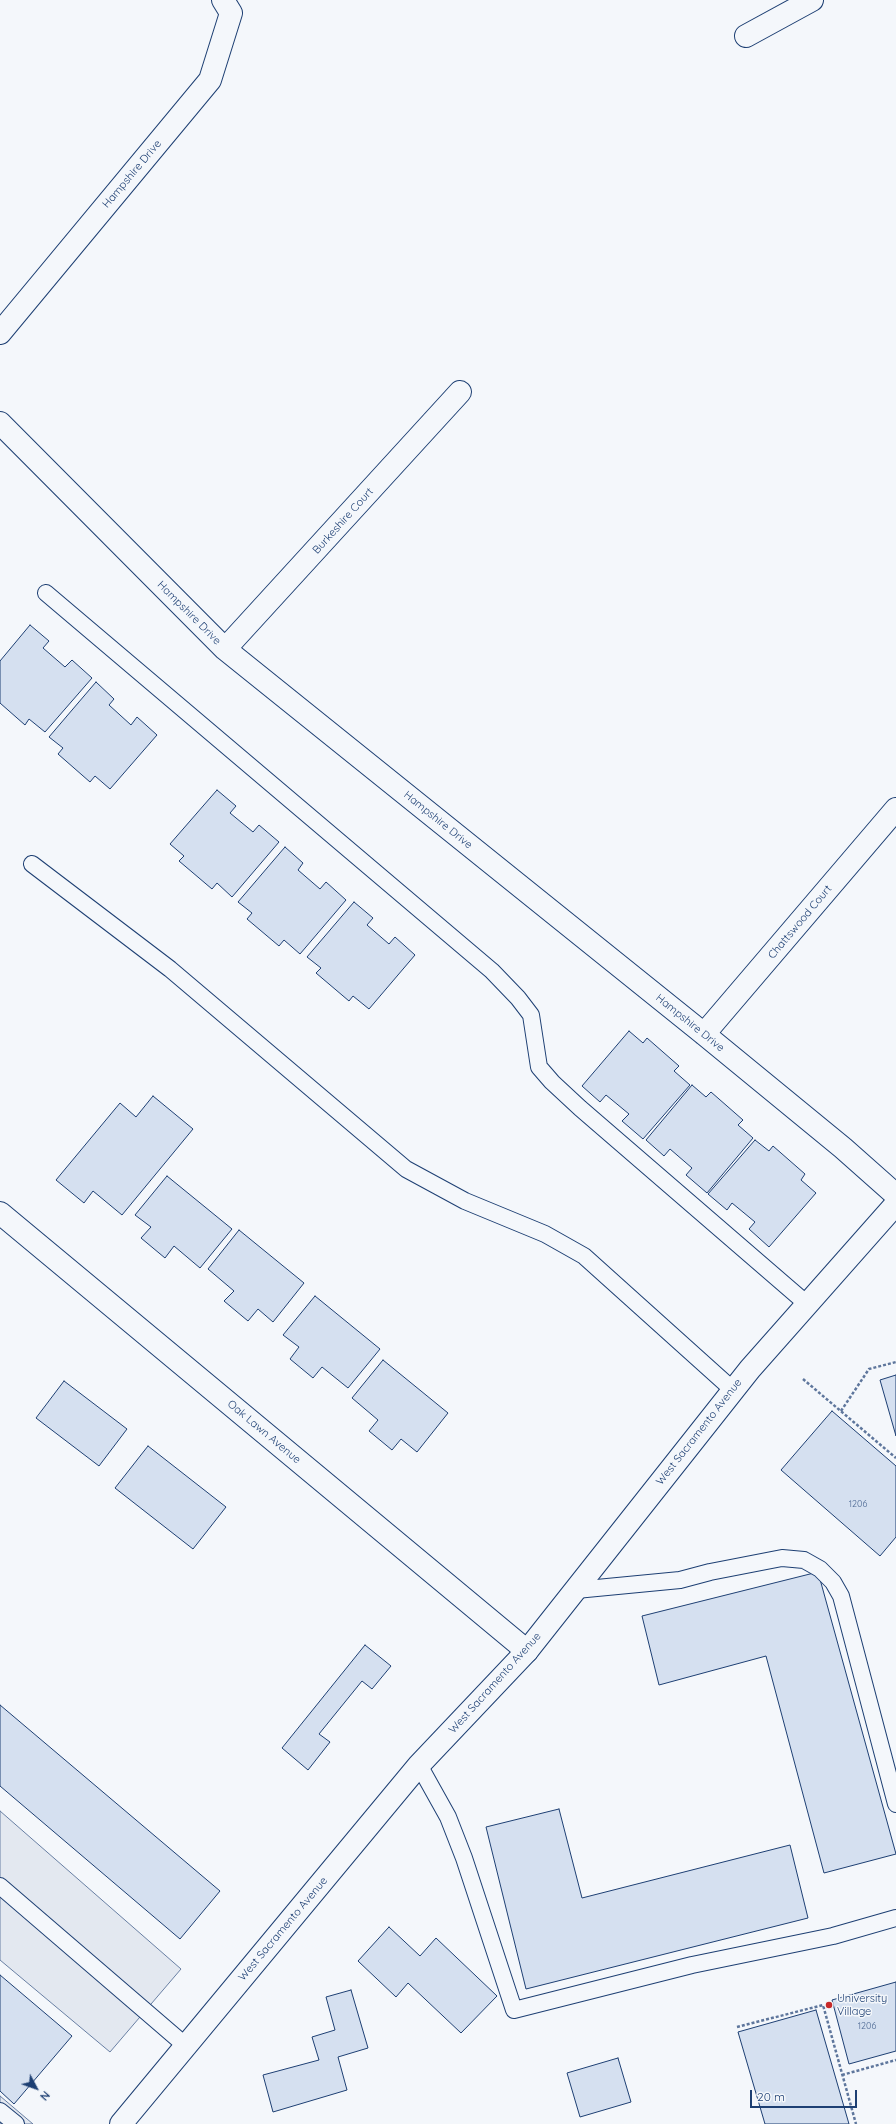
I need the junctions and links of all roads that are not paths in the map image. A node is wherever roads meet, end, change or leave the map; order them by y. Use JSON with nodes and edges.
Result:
{"nodes":[{"id":1,"x":223,"y":0,"type":"edge"},
{"id":2,"x":812,"y":0,"type":"edge"},
{"id":3,"x":746,"y":36,"type":"dead end"},
{"id":4,"x":0,"y":333,"type":"edge"},
{"id":5,"x":460,"y":392,"type":"dead end"},
{"id":6,"x":0,"y":423,"type":"edge"},
{"id":7,"x":46,"y":593,"type":"dead end"},
{"id":8,"x":225,"y":649,"type":"junction"},
{"id":9,"x":896,"y":809,"type":"edge"},
{"id":10,"x":32,"y":864,"type":"dead end"},
{"id":11,"x":704,"y":1034,"type":"junction"},
{"id":12,"x":896,"y":1195,"type":"edge"},
{"id":13,"x":0,"y":1213,"type":"edge"},
{"id":14,"x":893,"y":1214,"type":"edge"},
{"id":15,"x":807,"y":1304,"type":"junction"},
{"id":16,"x":733,"y":1390,"type":"junction"},
{"id":17,"x":576,"y":1590,"type":"junction"},
{"id":18,"x":526,"y":1651,"type":"junction"},
{"id":19,"x":419,"y":1765,"type":"junction"},
{"id":20,"x":896,"y":1804,"type":"edge"},
{"id":21,"x":0,"y":1886,"type":"edge"},
{"id":22,"x":896,"y":1918,"type":"edge"},
{"id":23,"x":186,"y":2046,"type":"junction"},
{"id":24,"x":0,"y":2111,"type":"edge"},
{"id":25,"x":16,"y":2124,"type":"edge"},
{"id":26,"x":121,"y":2124,"type":"edge"}],
"edges":[{"from":1,"to":4,"type":"street","name":"Hampshire Drive"},
{"from":2,"to":3,"type":"street"},
{"from":5,"to":8,"type":"street","name":"Burkeshire Court"},
{"from":6,"to":8,"type":"street","name":"Hampshire Drive"},
{"from":7,"to":15,"type":"lane"},
{"from":8,"to":11,"type":"street","name":"Hampshire Drive"},
{"from":9,"to":11,"type":"street","name":"Chattswood Court"},
{"from":10,"to":16,"type":"lane"},
{"from":11,"to":12,"type":"street","name":"Hampshire Drive"},
{"from":13,"to":18,"type":"street","name":"Oak Lawn Avenue"},
{"from":14,"to":15,"type":"street","name":"West Sacramento Avenue"},
{"from":15,"to":16,"type":"street","name":"West Sacramento Avenue"},
{"from":16,"to":17,"type":"street","name":"West Sacramento Avenue"},
{"from":17,"to":18,"type":"street","name":"West Sacramento Avenue"},
{"from":17,"to":20,"type":"lane"},
{"from":18,"to":19,"type":"street","name":"West Sacramento Avenue"},
{"from":19,"to":22,"type":"lane"},
{"from":19,"to":23,"type":"street","name":"West Sacramento Avenue"},
{"from":21,"to":23,"type":"lane"},
{"from":23,"to":26,"type":"street","name":"West Sacramento Avenue"},
{"from":24,"to":25,"type":"lane"}]}
